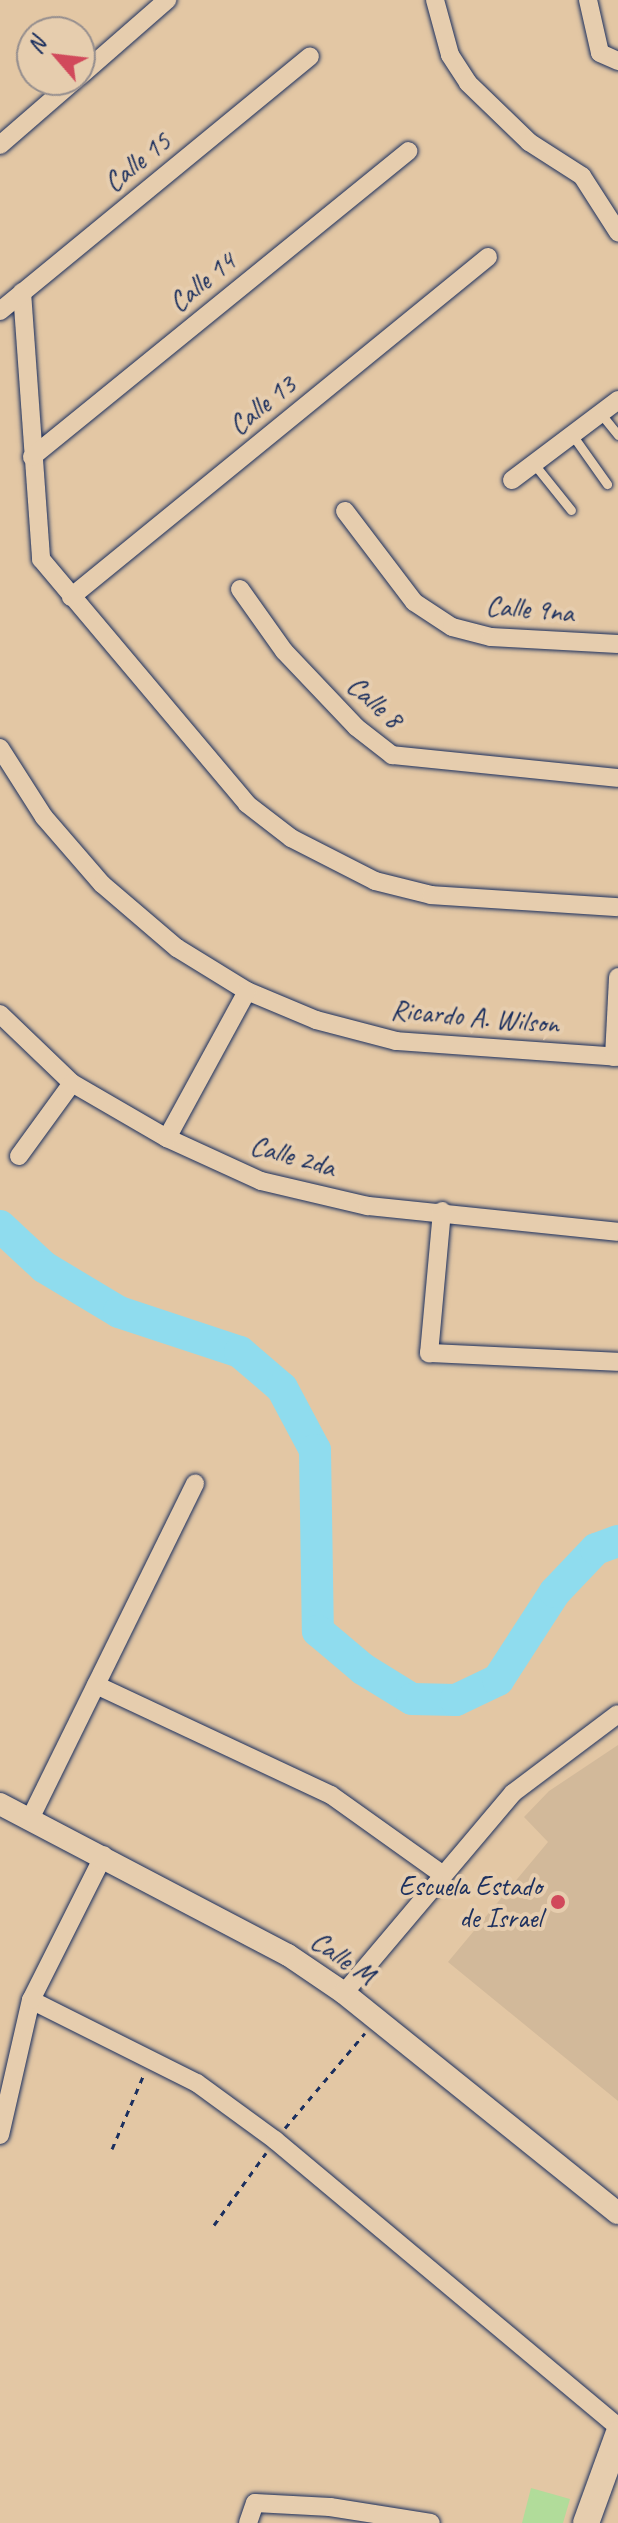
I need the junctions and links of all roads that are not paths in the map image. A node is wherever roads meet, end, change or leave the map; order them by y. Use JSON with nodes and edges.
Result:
{"nodes":[{"id":1,"x":167,"y":0,"type":"edge"},
{"id":2,"x":435,"y":0,"type":"edge"},
{"id":3,"x":588,"y":0,"type":"edge"},
{"id":4,"x":310,"y":56,"type":"dead end"},
{"id":5,"x":618,"y":61,"type":"edge"},
{"id":6,"x":96,"y":62,"type":"edge"},
{"id":7,"x":57,"y":96,"type":"edge"},
{"id":8,"x":0,"y":145,"type":"edge"},
{"id":9,"x":408,"y":151,"type":"dead end"},
{"id":10,"x":618,"y":232,"type":"edge"},
{"id":11,"x":488,"y":257,"type":"dead end"},
{"id":12,"x":22,"y":292,"type":"junction"},
{"id":13,"x":0,"y":311,"type":"edge"},
{"id":14,"x":618,"y":400,"type":"edge"},
{"id":15,"x":601,"y":414,"type":"junction"},
{"id":16,"x":618,"y":435,"type":"edge"},
{"id":17,"x":573,"y":436,"type":"junction"},
{"id":18,"x":32,"y":457,"type":"junction"},
{"id":19,"x":534,"y":464,"type":"junction"},
{"id":20,"x":512,"y":480,"type":"dead end"},
{"id":21,"x":607,"y":484,"type":"dead end"},
{"id":22,"x":571,"y":510,"type":"dead end"},
{"id":23,"x":345,"y":511,"type":"dead end"},
{"id":24,"x":240,"y":589,"type":"dead end"},
{"id":25,"x":71,"y":597,"type":"junction"},
{"id":26,"x":618,"y":644,"type":"edge"},
{"id":27,"x":2,"y":750,"type":"edge"},
{"id":28,"x":618,"y":778,"type":"edge"},
{"id":29,"x":618,"y":907,"type":"edge"},
{"id":30,"x":618,"y":977,"type":"edge"},
{"id":31,"x":247,"y":991,"type":"junction"},
{"id":32,"x":0,"y":1014,"type":"edge"},
{"id":33,"x":616,"y":1057,"type":"edge"},
{"id":34,"x":72,"y":1083,"type":"junction"},
{"id":35,"x":167,"y":1138,"type":"junction"},
{"id":36,"x":19,"y":1156,"type":"dead end"},
{"id":37,"x":442,"y":1211,"type":"junction"},
{"id":38,"x":618,"y":1232,"type":"edge"},
{"id":39,"x":618,"y":1362,"type":"edge"},
{"id":40,"x":195,"y":1483,"type":"dead end"},
{"id":41,"x":96,"y":1685,"type":"junction"},
{"id":42,"x":618,"y":1714,"type":"edge"},
{"id":43,"x":0,"y":1804,"type":"edge"},
{"id":44,"x":30,"y":1819,"type":"junction"},
{"id":45,"x":104,"y":1855,"type":"junction"},
{"id":46,"x":443,"y":1875,"type":"junction"},
{"id":47,"x":344,"y":1993,"type":"junction"},
{"id":48,"x":31,"y":2000,"type":"junction"},
{"id":49,"x":0,"y":2135,"type":"edge"},
{"id":50,"x":618,"y":2213,"type":"edge"},
{"id":51,"x":618,"y":2427,"type":"edge"},
{"id":52,"x":618,"y":2435,"type":"edge"},
{"id":53,"x":406,"y":2520,"type":"edge"},
{"id":54,"x":248,"y":2523,"type":"edge"},
{"id":55,"x":431,"y":2523,"type":"edge"},
{"id":56,"x":586,"y":2523,"type":"edge"}],
"edges":[{"from":1,"to":6,"type":"street"},
{"from":2,"to":10,"type":"street"},
{"from":3,"to":5,"type":"street"},
{"from":4,"to":12,"type":"street","name":"Calle 15"},
{"from":7,"to":8,"type":"street"},
{"from":9,"to":18,"type":"street","name":"Calle 14"},
{"from":11,"to":25,"type":"street","name":"Calle 13"},
{"from":12,"to":13,"type":"street","name":"Calle 15"},
{"from":12,"to":18,"type":"street"},
{"from":14,"to":15,"type":"street"},
{"from":15,"to":16,"type":"lane"},
{"from":15,"to":17,"type":"street"},
{"from":17,"to":19,"type":"street"},
{"from":17,"to":21,"type":"lane"},
{"from":18,"to":25,"type":"street"},
{"from":19,"to":20,"type":"street"},
{"from":19,"to":22,"type":"lane"},
{"from":23,"to":26,"type":"street","name":"Calle 9na"},
{"from":24,"to":28,"type":"street","name":"Calle 8"},
{"from":25,"to":29,"type":"street"},
{"from":27,"to":31,"type":"street","name":"Ricardo A. Wilson"},
{"from":30,"to":33,"type":"street"},
{"from":31,"to":33,"type":"street","name":"Ricardo A. Wilson"},
{"from":31,"to":35,"type":"street"},
{"from":32,"to":34,"type":"street","name":"Calle 2da"},
{"from":34,"to":35,"type":"street","name":"Calle 2da"},
{"from":34,"to":36,"type":"street"},
{"from":35,"to":37,"type":"street","name":"Calle 2da"},
{"from":37,"to":38,"type":"street","name":"Calle 2da"},
{"from":37,"to":39,"type":"street"},
{"from":40,"to":41,"type":"street"},
{"from":41,"to":44,"type":"street"},
{"from":41,"to":46,"type":"street"},
{"from":42,"to":46,"type":"street"},
{"from":43,"to":44,"type":"street","name":"Calle M"},
{"from":44,"to":45,"type":"street","name":"Calle M"},
{"from":45,"to":47,"type":"street","name":"Calle M"},
{"from":45,"to":48,"type":"street"},
{"from":46,"to":47,"type":"street"},
{"from":47,"to":50,"type":"street","name":"Calle M"},
{"from":48,"to":49,"type":"street"},
{"from":48,"to":51,"type":"street"},
{"from":52,"to":56,"type":"main road"},
{"from":53,"to":54,"type":"street"},
{"from":53,"to":55,"type":"street"}]}
